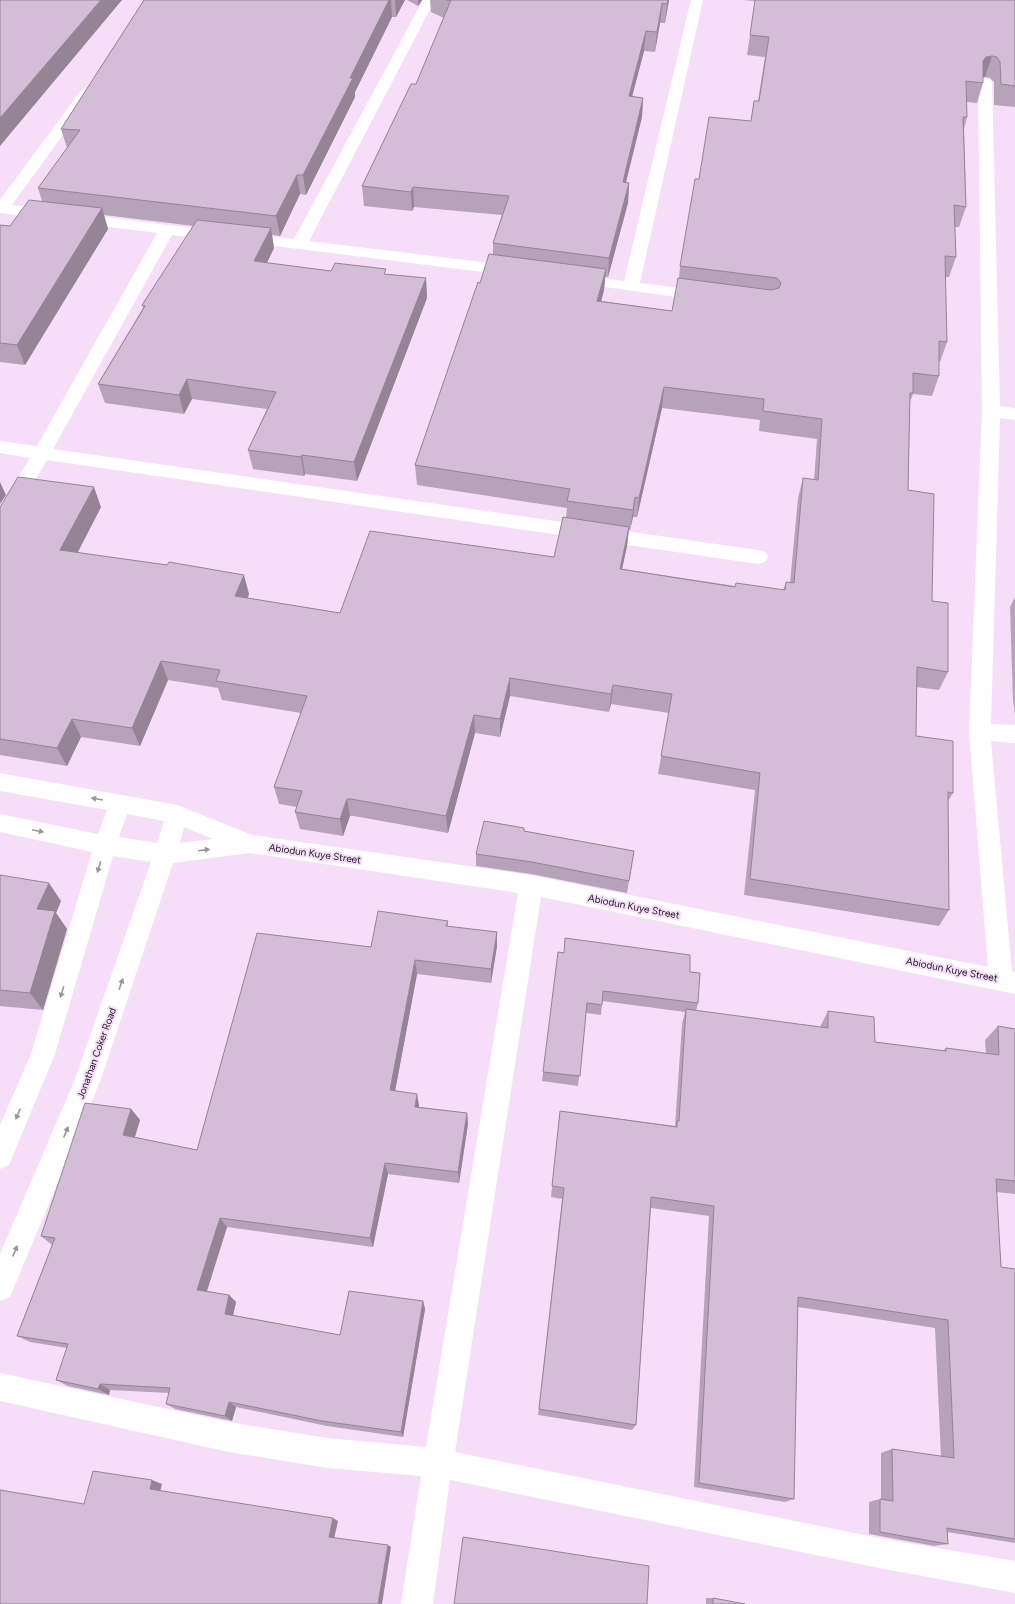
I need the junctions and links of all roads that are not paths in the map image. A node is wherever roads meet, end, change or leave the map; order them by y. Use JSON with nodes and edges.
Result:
{"nodes":[{"id":1,"x":429,"y":0,"type":"edge"},
{"id":2,"x":697,"y":0,"type":"edge"},
{"id":3,"x":985,"y":82,"type":"edge"},
{"id":4,"x":93,"y":83,"type":"edge"},
{"id":5,"x":1,"y":208,"type":"edge"},
{"id":6,"x":167,"y":230,"type":"junction"},
{"id":7,"x":299,"y":244,"type":"junction"},
{"id":8,"x":528,"y":273,"type":"edge"},
{"id":9,"x":560,"y":277,"type":"edge"},
{"id":10,"x":631,"y":286,"type":"junction"},
{"id":11,"x":722,"y":298,"type":"edge"},
{"id":12,"x":991,"y":411,"type":"junction"},
{"id":13,"x":1015,"y":414,"type":"edge"},
{"id":14,"x":0,"y":447,"type":"edge"},
{"id":15,"x":42,"y":453,"type":"junction"},
{"id":16,"x":0,"y":523,"type":"edge"},
{"id":17,"x":758,"y":557,"type":"dead end"},
{"id":18,"x":980,"y":732,"type":"junction"},
{"id":19,"x":1015,"y":734,"type":"edge"},
{"id":20,"x":0,"y":782,"type":"edge"},
{"id":21,"x":120,"y":804,"type":"junction"},
{"id":22,"x":177,"y":814,"type":"junction"},
{"id":23,"x":0,"y":823,"type":"edge"},
{"id":24,"x":251,"y":844,"type":"junction"},
{"id":25,"x":105,"y":845,"type":"junction"},
{"id":26,"x":165,"y":854,"type":"junction"},
{"id":27,"x":532,"y":885,"type":"junction"},
{"id":28,"x":1008,"y":981,"type":"edge"},
{"id":29,"x":0,"y":1156,"type":"edge"},
{"id":30,"x":0,"y":1287,"type":"edge"},
{"id":31,"x":0,"y":1387,"type":"edge"},
{"id":32,"x":438,"y":1463,"type":"junction"},
{"id":33,"x":1015,"y":1577,"type":"edge"},
{"id":34,"x":417,"y":1604,"type":"edge"}],
"edges":[{"from":1,"to":7,"type":"street"},
{"from":2,"to":10,"type":"street"},
{"from":3,"to":12,"type":"street"},
{"from":4,"to":5,"type":"street"},
{"from":5,"to":6,"type":"street"},
{"from":6,"to":7,"type":"street"},
{"from":6,"to":15,"type":"street"},
{"from":7,"to":8,"type":"street"},
{"from":9,"to":10,"type":"street"},
{"from":10,"to":11,"type":"street"},
{"from":12,"to":13,"type":"street"},
{"from":12,"to":18,"type":"street"},
{"from":14,"to":15,"type":"street"},
{"from":15,"to":16,"type":"street"},
{"from":15,"to":17,"type":"street"},
{"from":18,"to":19,"type":"street"},
{"from":18,"to":28,"type":"street"},
{"from":21,"to":20,"type":"street","name":"Abiodun Kuye Street","one_way":true},
{"from":21,"to":22,"type":"street","name":"Abiodun Kuye Street"},
{"from":21,"to":25,"type":"street"},
{"from":22,"to":24,"type":"street","name":"Abiodun Kuye Street"},
{"from":22,"to":26,"type":"street","name":"Jonathan Coker Road"},
{"from":23,"to":25,"type":"street","name":"Abiodun Kuye Street","one_way":true},
{"from":26,"to":24,"type":"street","name":"Abiodun Kuye Street","one_way":true},
{"from":24,"to":27,"type":"street","name":"Abiodun Kuye Street"},
{"from":25,"to":26,"type":"street","name":"Abiodun Kuye Street"},
{"from":25,"to":29,"type":"street","one_way":true},
{"from":30,"to":26,"type":"street","name":"Jonathan Coker Road","one_way":true},
{"from":27,"to":28,"type":"street","name":"Abiodun Kuye Street"},
{"from":27,"to":32,"type":"street"},
{"from":31,"to":32,"type":"street"},
{"from":32,"to":33,"type":"street"},
{"from":32,"to":34,"type":"street"}]}
